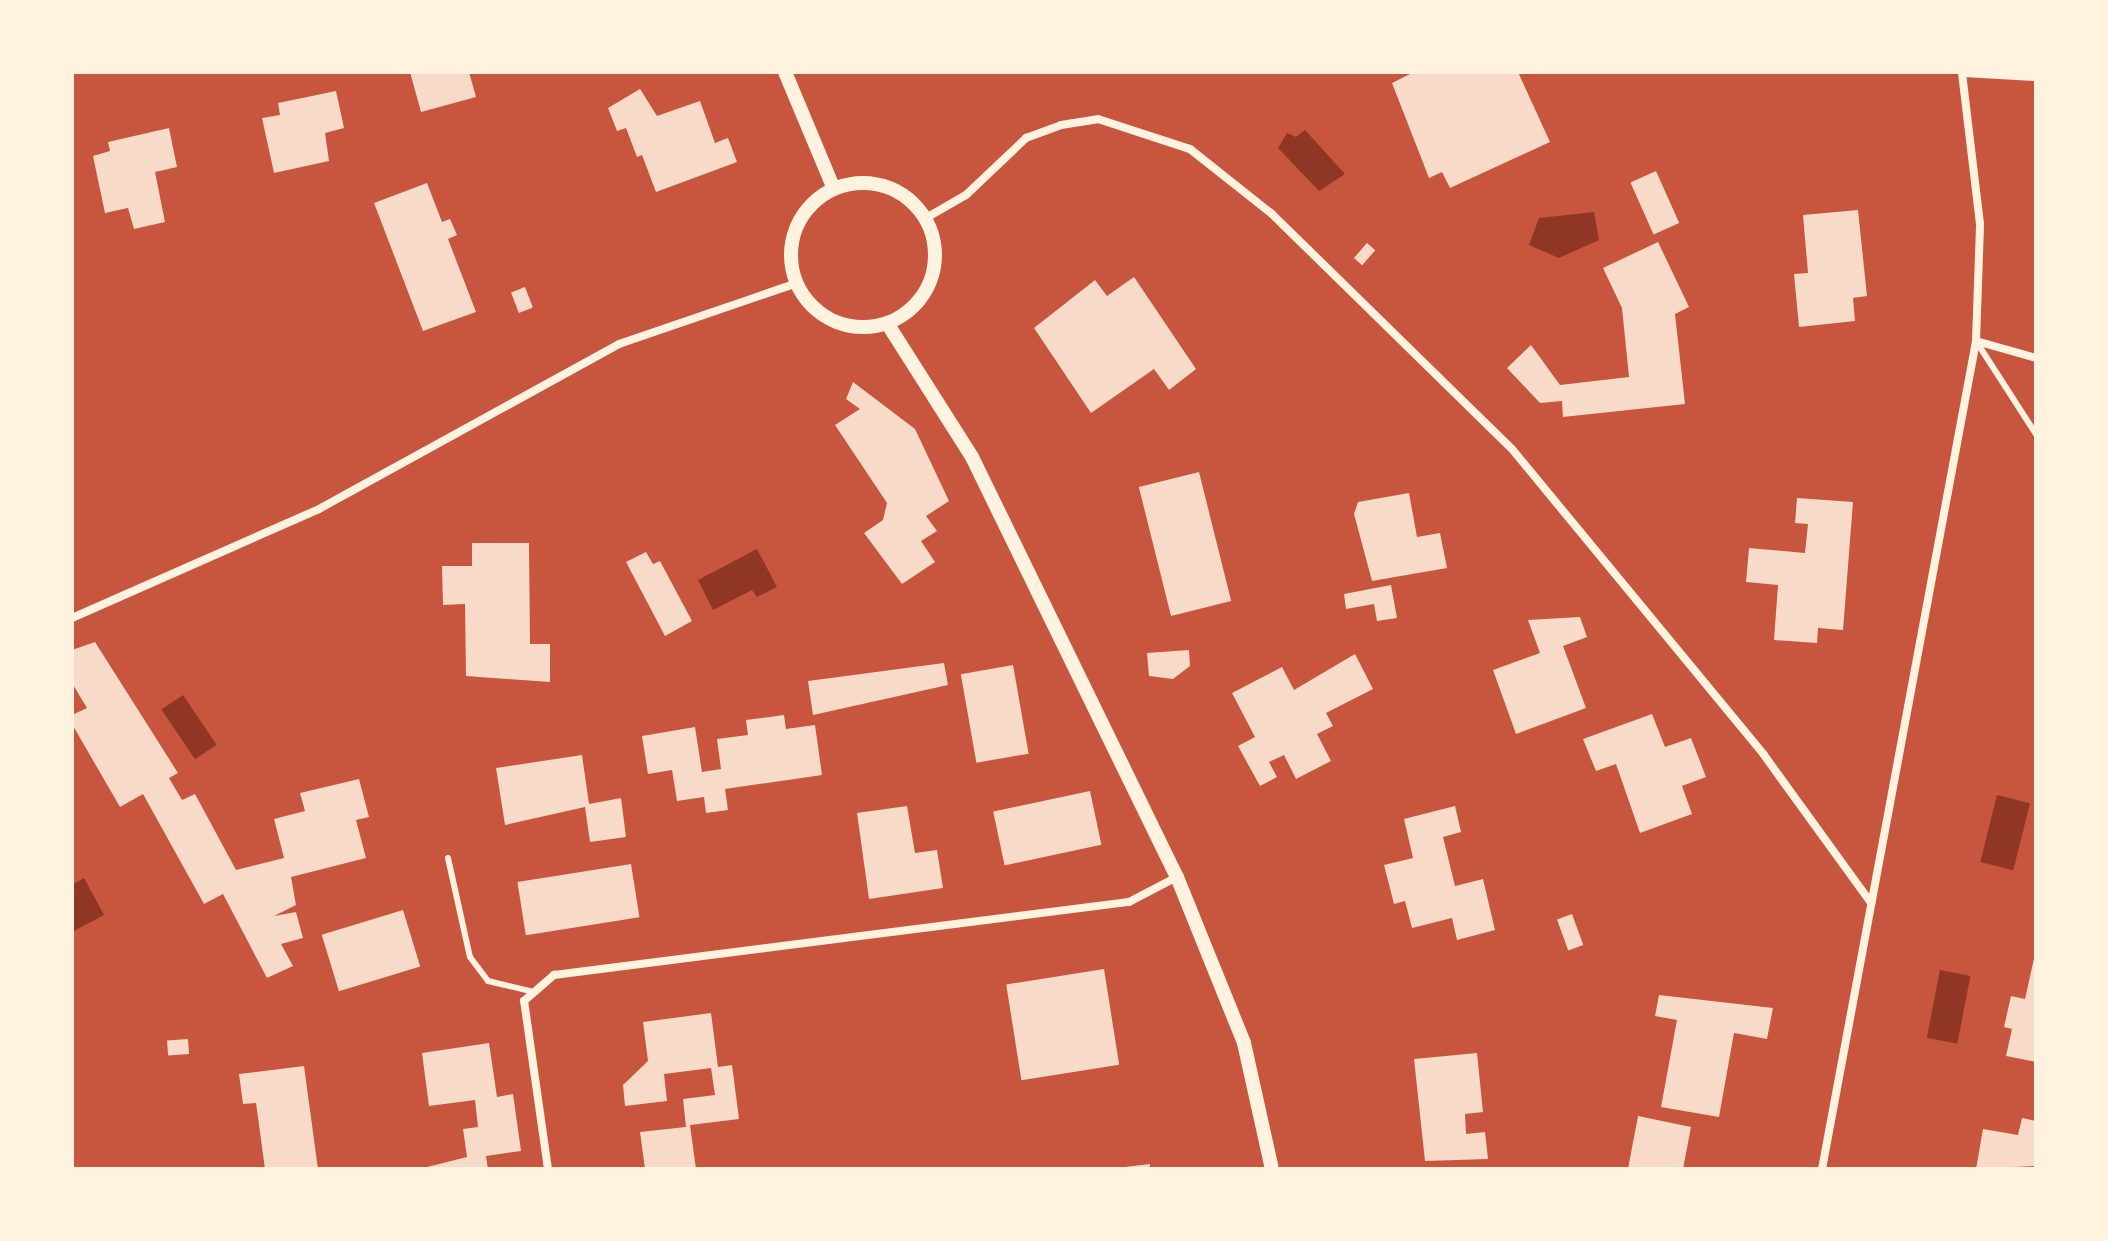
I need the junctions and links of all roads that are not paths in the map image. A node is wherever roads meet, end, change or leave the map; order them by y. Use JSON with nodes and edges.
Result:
{"nodes":[{"id":1,"x":785,"y":72,"type":"edge"},
{"id":2,"x":1963,"y":73,"type":"edge"},
{"id":3,"x":2036,"y":77,"type":"edge"},
{"id":4,"x":834,"y":189,"type":"junction"},
{"id":5,"x":926,"y":218,"type":"junction"},
{"id":6,"x":797,"y":283,"type":"junction"},
{"id":7,"x":887,"y":323,"type":"junction"},
{"id":8,"x":1976,"y":341,"type":"junction"},
{"id":9,"x":2036,"y":358,"type":"edge"},
{"id":10,"x":2036,"y":434,"type":"edge"},
{"id":11,"x":72,"y":618,"type":"edge"},
{"id":12,"x":448,"y":858,"type":"dead end"},
{"id":13,"x":1177,"y":877,"type":"junction"},
{"id":14,"x":1871,"y":903,"type":"junction"},
{"id":15,"x":534,"y":992,"type":"junction"},
{"id":16,"x":548,"y":1169,"type":"edge"},
{"id":17,"x":1272,"y":1169,"type":"edge"},
{"id":18,"x":1822,"y":1169,"type":"edge"}],
"edges":[{"from":1,"to":4,"type":"street"},
{"from":2,"to":3,"type":"street"},
{"from":2,"to":8,"type":"street"},
{"from":4,"to":5,"type":"street"},
{"from":4,"to":6,"type":"street"},
{"from":5,"to":7,"type":"street"},
{"from":5,"to":14,"type":"street"},
{"from":6,"to":7,"type":"street"},
{"from":6,"to":11,"type":"street"},
{"from":7,"to":13,"type":"street"},
{"from":8,"to":9,"type":"street"},
{"from":8,"to":10,"type":"lane"},
{"from":8,"to":14,"type":"street"},
{"from":12,"to":15,"type":"lane"},
{"from":13,"to":15,"type":"street"},
{"from":13,"to":17,"type":"street"},
{"from":14,"to":18,"type":"street"},
{"from":15,"to":16,"type":"street"}]}
